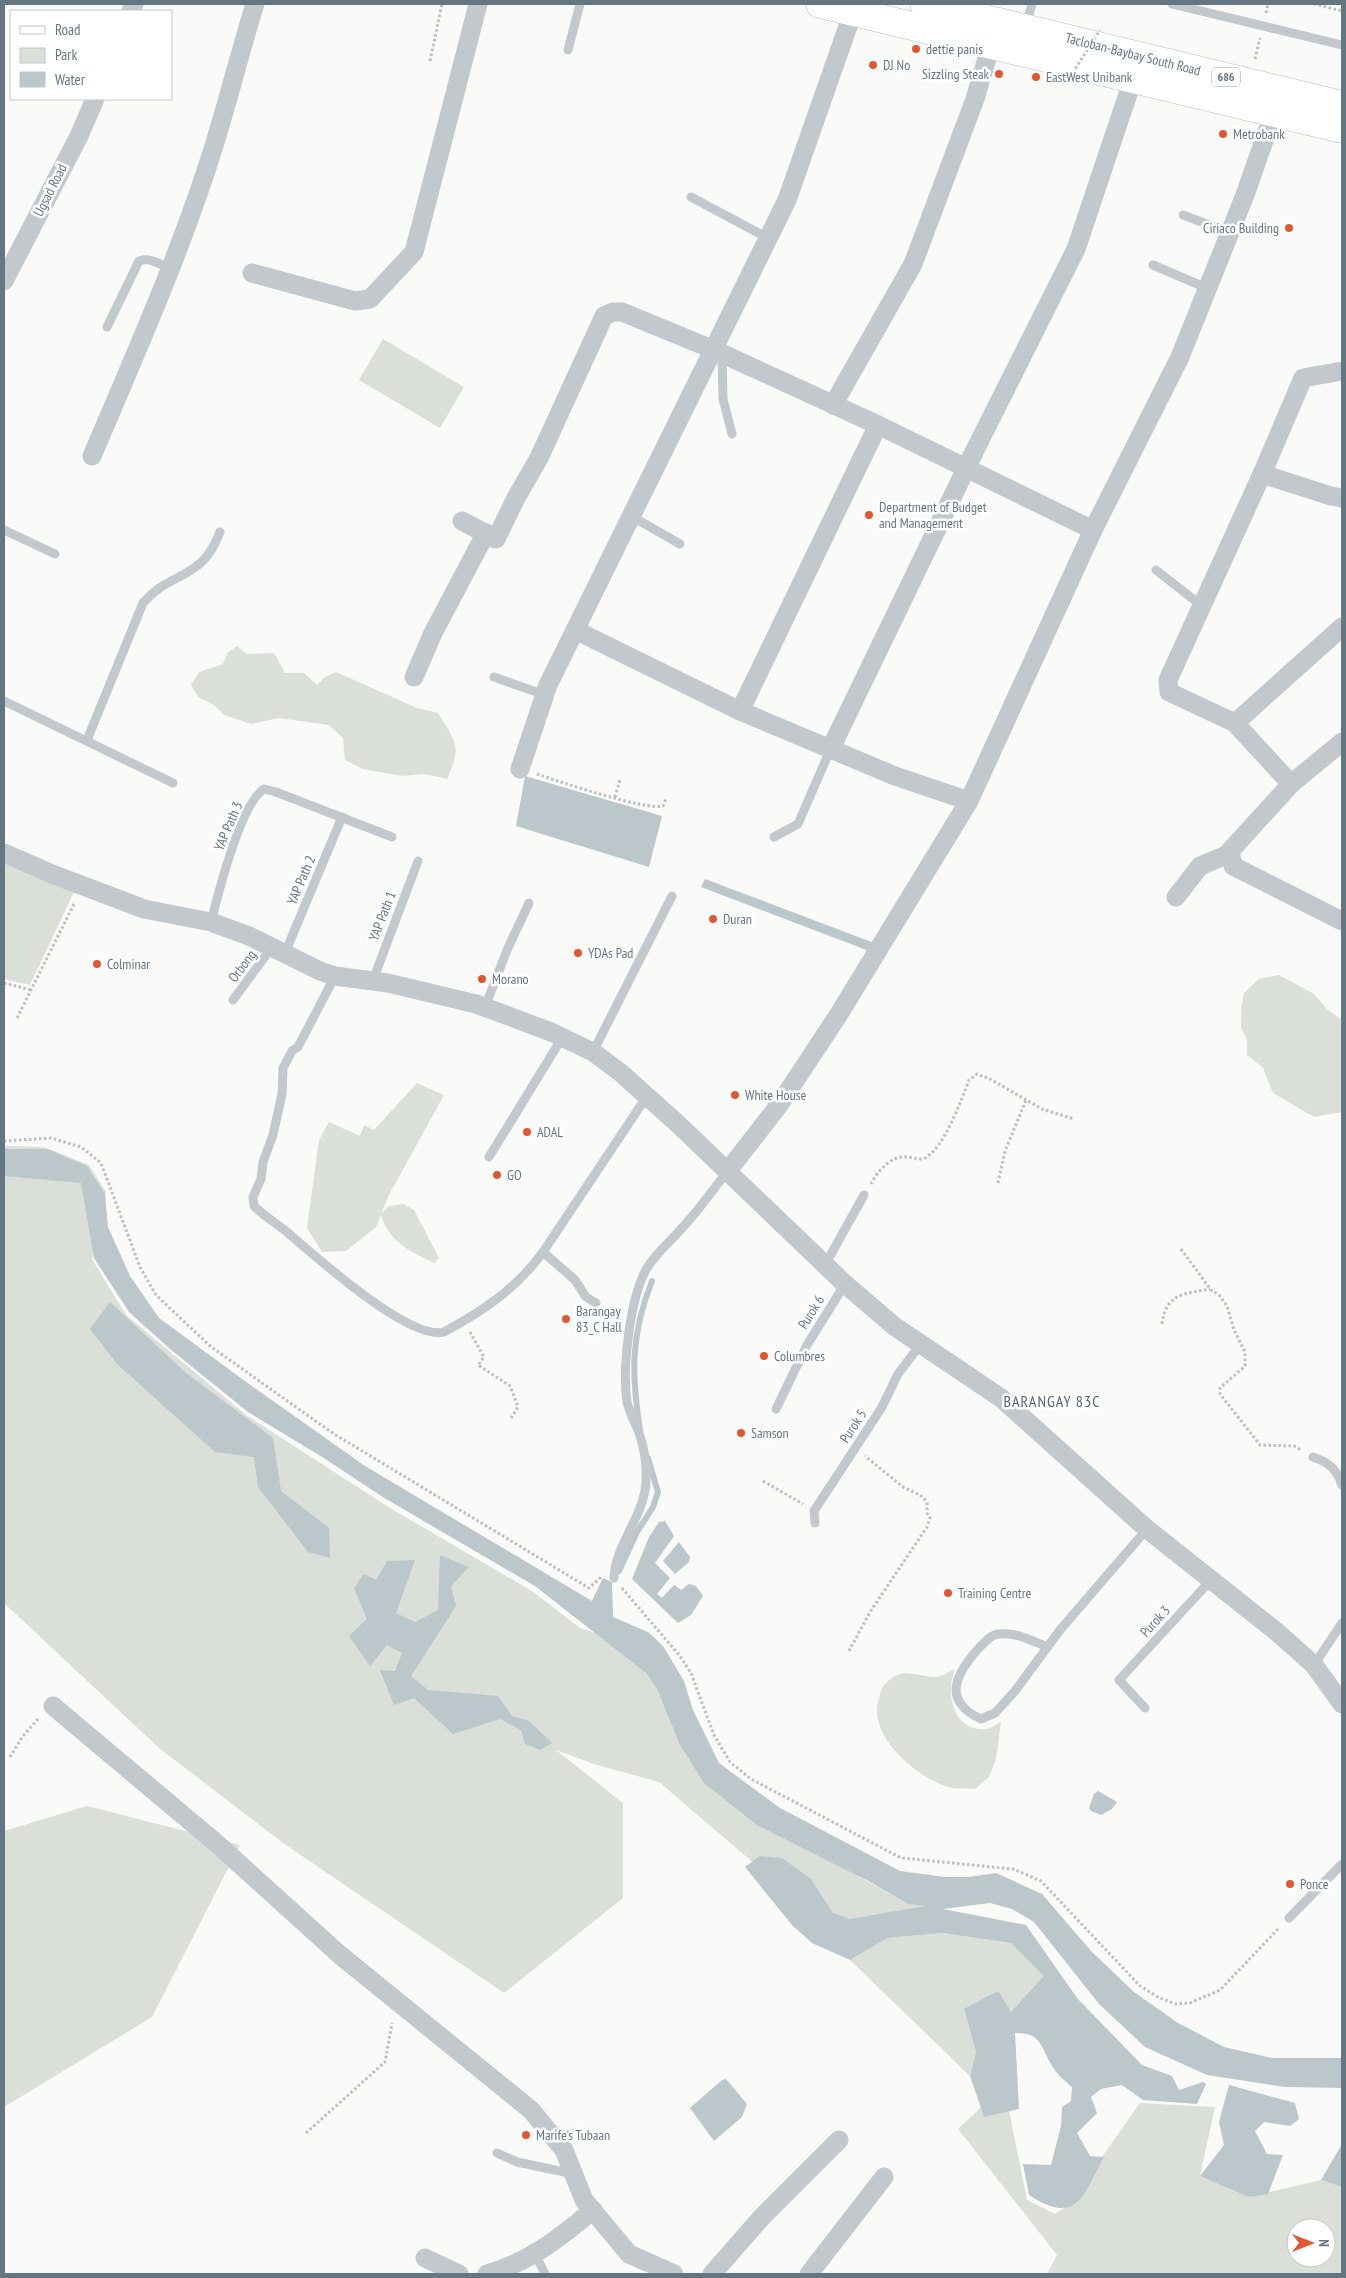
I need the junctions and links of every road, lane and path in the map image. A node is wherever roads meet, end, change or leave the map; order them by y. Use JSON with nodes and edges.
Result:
{"nodes":[{"id":1,"x":255,"y":4,"type":"edge"},
{"id":2,"x":442,"y":4,"type":"edge"},
{"id":3,"x":478,"y":4,"type":"edge"},
{"id":4,"x":580,"y":4,"type":"edge"},
{"id":5,"x":820,"y":4,"type":"edge"},
{"id":6,"x":924,"y":4,"type":"edge"},
{"id":7,"x":1172,"y":4,"type":"edge"},
{"id":8,"x":1314,"y":4,"type":"edge"},
{"id":9,"x":1342,"y":11,"type":"edge"},
{"id":10,"x":853,"y":12,"type":"junction"},
{"id":11,"x":1100,"y":30,"type":"dead end"},
{"id":12,"x":1025,"y":33,"type":"edge"},
{"id":13,"x":991,"y":46,"type":"junction"},
{"id":14,"x":1342,"y":46,"type":"edge"},
{"id":15,"x":568,"y":50,"type":"dead end"},
{"id":16,"x":430,"y":62,"type":"dead end"},
{"id":17,"x":1070,"y":77,"type":"dead end"},
{"id":18,"x":1133,"y":79,"type":"junction"},
{"id":19,"x":95,"y":100,"type":"edge"},
{"id":20,"x":1342,"y":105,"type":"edge"},
{"id":21,"x":1274,"y":112,"type":"junction"},
{"id":22,"x":1342,"y":129,"type":"edge"},
{"id":23,"x":691,"y":196,"type":"dead end"},
{"id":24,"x":1183,"y":215,"type":"dead end"},
{"id":25,"x":1231,"y":233,"type":"junction"},
{"id":26,"x":768,"y":238,"type":"junction"},
{"id":27,"x":1153,"y":265,"type":"dead end"},
{"id":28,"x":170,"y":269,"type":"junction"},
{"id":29,"x":252,"y":273,"type":"dead end"},
{"id":30,"x":4,"y":281,"type":"edge"},
{"id":31,"x":1209,"y":289,"type":"junction"},
{"id":32,"x":107,"y":328,"type":"dead end"},
{"id":33,"x":717,"y":352,"type":"junction"},
{"id":34,"x":1342,"y":371,"type":"edge"},
{"id":35,"x":833,"y":405,"type":"junction"},
{"id":36,"x":878,"y":425,"type":"junction"},
{"id":37,"x":732,"y":434,"type":"dead end"},
{"id":38,"x":92,"y":456,"type":"dead end"},
{"id":39,"x":967,"y":467,"type":"junction"},
{"id":40,"x":1262,"y":474,"type":"junction"},
{"id":41,"x":1342,"y":498,"type":"edge"},
{"id":42,"x":631,"y":516,"type":"junction"},
{"id":43,"x":462,"y":521,"type":"dead end"},
{"id":44,"x":4,"y":530,"type":"edge"},
{"id":45,"x":1093,"y":530,"type":"junction"},
{"id":46,"x":220,"y":532,"type":"dead end"},
{"id":47,"x":486,"y":533,"type":"junction"},
{"id":48,"x":680,"y":544,"type":"dead end"},
{"id":49,"x":54,"y":554,"type":"dead end"},
{"id":50,"x":1156,"y":570,"type":"dead end"},
{"id":51,"x":1202,"y":606,"type":"junction"},
{"id":52,"x":1342,"y":627,"type":"edge"},
{"id":53,"x":575,"y":630,"type":"junction"},
{"id":54,"x":494,"y":676,"type":"dead end"},
{"id":55,"x":414,"y":677,"type":"dead end"},
{"id":56,"x":545,"y":695,"type":"junction"},
{"id":57,"x":4,"y":701,"type":"edge"},
{"id":58,"x":740,"y":710,"type":"junction"},
{"id":59,"x":1235,"y":724,"type":"junction"},
{"id":60,"x":87,"y":740,"type":"junction"},
{"id":61,"x":1342,"y":742,"type":"edge"},
{"id":62,"x":830,"y":748,"type":"junction"},
{"id":63,"x":520,"y":767,"type":"joint"},
{"id":64,"x":620,"y":780,"type":"dead end"},
{"id":65,"x":173,"y":783,"type":"dead end"},
{"id":66,"x":1290,"y":784,"type":"junction"},
{"id":67,"x":615,"y":797,"type":"junction"},
{"id":68,"x":666,"y":799,"type":"dead end"},
{"id":69,"x":969,"y":801,"type":"junction"},
{"id":70,"x":342,"y":817,"type":"junction"},
{"id":71,"x":392,"y":837,"type":"dead end"},
{"id":72,"x":774,"y":837,"type":"dead end"},
{"id":73,"x":4,"y":853,"type":"edge"},
{"id":74,"x":1229,"y":854,"type":"junction"},
{"id":75,"x":418,"y":861,"type":"dead end"},
{"id":76,"x":83,"y":885,"type":"junction"},
{"id":77,"x":672,"y":896,"type":"dead end"},
{"id":78,"x":1176,"y":897,"type":"dead end"},
{"id":79,"x":529,"y":903,"type":"dead end"},
{"id":80,"x":1342,"y":921,"type":"edge"},
{"id":81,"x":211,"y":922,"type":"junction"},
{"id":82,"x":279,"y":950,"type":"junction"},
{"id":83,"x":335,"y":976,"type":"junction"},
{"id":84,"x":373,"y":980,"type":"junction"},
{"id":85,"x":4,"y":983,"type":"edge"},
{"id":86,"x":31,"y":990,"type":"junction"},
{"id":87,"x":233,"y":1000,"type":"dead end"},
{"id":88,"x":484,"y":1007,"type":"junction"},
{"id":89,"x":17,"y":1018,"type":"dead end"},
{"id":90,"x":562,"y":1038,"type":"junction"},
{"id":91,"x":593,"y":1052,"type":"junction"},
{"id":92,"x":646,"y":1096,"type":"junction"},
{"id":93,"x":1026,"y":1100,"type":"junction"},
{"id":94,"x":1074,"y":1120,"type":"dead end"},
{"id":95,"x":4,"y":1140,"type":"edge"},
{"id":96,"x":489,"y":1157,"type":"dead end"},
{"id":97,"x":727,"y":1172,"type":"junction"},
{"id":98,"x":998,"y":1183,"type":"dead end"},
{"id":99,"x":864,"y":1195,"type":"joint"},
{"id":100,"x":1181,"y":1250,"type":"dead end"},
{"id":101,"x":543,"y":1252,"type":"junction"},
{"id":102,"x":825,"y":1265,"type":"junction"},
{"id":103,"x":845,"y":1284,"type":"junction"},
{"id":104,"x":1210,"y":1289,"type":"junction"},
{"id":105,"x":596,"y":1303,"type":"dead end"},
{"id":106,"x":464,"y":1320,"type":"junction"},
{"id":107,"x":1162,"y":1324,"type":"dead end"},
{"id":108,"x":920,"y":1345,"type":"junction"},
{"id":109,"x":776,"y":1409,"type":"dead end"},
{"id":110,"x":511,"y":1418,"type":"dead end"},
{"id":111,"x":855,"y":1448,"type":"junction"},
{"id":112,"x":1313,"y":1457,"type":"joint"},
{"id":113,"x":763,"y":1482,"type":"dead end"},
{"id":114,"x":1342,"y":1485,"type":"edge"},
{"id":115,"x":814,"y":1511,"type":"junction"},
{"id":116,"x":815,"y":1523,"type":"dead end"},
{"id":117,"x":1147,"y":1529,"type":"junction"},
{"id":118,"x":614,"y":1578,"type":"junction"},
{"id":119,"x":1211,"y":1580,"type":"junction"},
{"id":120,"x":1342,"y":1623,"type":"edge"},
{"id":121,"x":1048,"y":1647,"type":"junction"},
{"id":122,"x":850,"y":1651,"type":"dead end"},
{"id":123,"x":1314,"y":1665,"type":"junction"},
{"id":124,"x":1342,"y":1704,"type":"edge"},
{"id":125,"x":55,"y":1707,"type":"joint"},
{"id":126,"x":1146,"y":1708,"type":"dead end"},
{"id":127,"x":10,"y":1757,"type":"dead end"},
{"id":128,"x":1342,"y":1864,"type":"edge"},
{"id":129,"x":1289,"y":1918,"type":"joint"},
{"id":130,"x":395,"y":2000,"type":"junction"},
{"id":131,"x":306,"y":2133,"type":"dead end"},
{"id":132,"x":840,"y":2140,"type":"dead end"},
{"id":133,"x":497,"y":2153,"type":"dead end"},
{"id":134,"x":574,"y":2174,"type":"junction"},
{"id":135,"x":884,"y":2177,"type":"dead end"},
{"id":136,"x":593,"y":2210,"type":"junction"},
{"id":137,"x":535,"y":2254,"type":"junction"},
{"id":138,"x":425,"y":2258,"type":"dead end"},
{"id":139,"x":459,"y":2274,"type":"edge"},
{"id":140,"x":487,"y":2274,"type":"edge"},
{"id":141,"x":544,"y":2274,"type":"edge"},
{"id":142,"x":674,"y":2274,"type":"edge"},
{"id":143,"x":712,"y":2274,"type":"edge"},
{"id":144,"x":810,"y":2274,"type":"edge"}],
"edges":[{"from":1,"to":28,"type":"street"},
{"from":2,"to":16,"type":"path"},
{"from":3,"to":29,"type":"street"},
{"from":4,"to":15,"type":"lane"},
{"from":5,"to":10,"type":"main road","name":"Tacloban-Baybay South Road","number":"686"},
{"from":6,"to":12,"type":"main road","name":"Tacloban-Baybay South Road","number":"686"},
{"from":7,"to":14,"type":"lane"},
{"from":8,"to":9,"type":"path"},
{"from":10,"to":13,"type":"main road","name":"Tacloban-Baybay South Road","number":"686"},
{"from":10,"to":26,"type":"street"},
{"from":11,"to":17,"type":"path","bridge":true},
{"from":12,"to":13,"type":"main road","name":"Tacloban-Baybay South Road","number":"686"},
{"from":12,"to":18,"type":"main road","name":"Tacloban-Baybay South Road","number":"686"},
{"from":12,"to":20,"type":"main road","name":"Tacloban-Baybay South Road","number":"686"},
{"from":13,"to":35,"type":"street"},
{"from":18,"to":21,"type":"main road","name":"Tacloban-Baybay South Road","number":"686"},
{"from":18,"to":39,"type":"street"},
{"from":19,"to":30,"type":"street","name":"Ugsad Road"},
{"from":21,"to":22,"type":"main road","name":"Tacloban-Baybay South Road","number":"686"},
{"from":21,"to":25,"type":"street"},
{"from":23,"to":26,"type":"lane"},
{"from":24,"to":25,"type":"lane"},
{"from":25,"to":31,"type":"street"},
{"from":26,"to":33,"type":"street"},
{"from":27,"to":31,"type":"lane"},
{"from":28,"to":32,"type":"lane"},
{"from":28,"to":38,"type":"street"},
{"from":31,"to":45,"type":"street"},
{"from":33,"to":35,"type":"street"},
{"from":33,"to":37,"type":"lane"},
{"from":33,"to":42,"type":"street"},
{"from":33,"to":47,"type":"street"},
{"from":34,"to":40,"type":"street"},
{"from":35,"to":36,"type":"street"},
{"from":36,"to":39,"type":"street"},
{"from":36,"to":58,"type":"street"},
{"from":39,"to":45,"type":"street"},
{"from":39,"to":62,"type":"street"},
{"from":40,"to":41,"type":"street"},
{"from":40,"to":51,"type":"street"},
{"from":42,"to":48,"type":"lane"},
{"from":42,"to":53,"type":"street"},
{"from":43,"to":47,"type":"street"},
{"from":44,"to":49,"type":"lane"},
{"from":45,"to":69,"type":"street"},
{"from":46,"to":60,"type":"lane"},
{"from":47,"to":55,"type":"street"},
{"from":50,"to":51,"type":"lane"},
{"from":51,"to":59,"type":"street"},
{"from":52,"to":59,"type":"street"},
{"from":53,"to":56,"type":"street"},
{"from":53,"to":58,"type":"street"},
{"from":54,"to":56,"type":"lane"},
{"from":56,"to":63,"type":"street"},
{"from":57,"to":60,"type":"lane"},
{"from":58,"to":62,"type":"street"},
{"from":59,"to":66,"type":"street"},
{"from":60,"to":65,"type":"lane"},
{"from":61,"to":66,"type":"street"},
{"from":62,"to":69,"type":"street"},
{"from":62,"to":72,"type":"lane"},
{"from":63,"to":67,"type":"path"},
{"from":64,"to":67,"type":"path"},
{"from":66,"to":74,"type":"street"},
{"from":67,"to":68,"type":"path"},
{"from":69,"to":97,"type":"street"},
{"from":70,"to":71,"type":"lane","name":"YAP Path 3"},
{"from":70,"to":81,"type":"lane","name":"YAP Path 3"},
{"from":70,"to":82,"type":"lane","name":"YAP Path 2"},
{"from":73,"to":76,"type":"street"},
{"from":74,"to":78,"type":"street"},
{"from":74,"to":80,"type":"street"},
{"from":75,"to":84,"type":"lane","name":"YAP Path 1"},
{"from":76,"to":81,"type":"street"},
{"from":76,"to":86,"type":"path"},
{"from":77,"to":91,"type":"lane"},
{"from":79,"to":88,"type":"lane"},
{"from":81,"to":82,"type":"street"},
{"from":82,"to":83,"type":"street"},
{"from":82,"to":87,"type":"lane","name":"Orbong"},
{"from":83,"to":84,"type":"street"},
{"from":83,"to":106,"type":"lane"},
{"from":84,"to":88,"type":"street"},
{"from":85,"to":86,"type":"path"},
{"from":86,"to":89,"type":"path"},
{"from":88,"to":90,"type":"street"},
{"from":90,"to":91,"type":"street"},
{"from":90,"to":96,"type":"lane"},
{"from":91,"to":92,"type":"street"},
{"from":92,"to":97,"type":"street"},
{"from":92,"to":101,"type":"lane"},
{"from":93,"to":94,"type":"path"},
{"from":93,"to":98,"type":"path"},
{"from":93,"to":99,"type":"path"},
{"from":95,"to":118,"type":"path"},
{"from":97,"to":102,"type":"street"},
{"from":97,"to":118,"type":"lane"},
{"from":99,"to":102,"type":"lane"},
{"from":100,"to":104,"type":"path"},
{"from":101,"to":105,"type":"lane"},
{"from":101,"to":106,"type":"lane"},
{"from":102,"to":103,"type":"street"},
{"from":103,"to":108,"type":"street"},
{"from":103,"to":109,"type":"lane","name":"Purok 6"},
{"from":104,"to":107,"type":"path"},
{"from":104,"to":112,"type":"path"},
{"from":106,"to":110,"type":"path"},
{"from":108,"to":111,"type":"lane","name":"Purok 5"},
{"from":108,"to":117,"type":"street"},
{"from":111,"to":115,"type":"lane","name":"Purok 5"},
{"from":111,"to":122,"type":"path"},
{"from":112,"to":114,"type":"lane"},
{"from":113,"to":115,"type":"path"},
{"from":115,"to":116,"type":"lane"},
{"from":117,"to":119,"type":"street"},
{"from":117,"to":121,"type":"lane"},
{"from":118,"to":129,"type":"path"},
{"from":119,"to":123,"type":"street"},
{"from":119,"to":126,"type":"lane","name":"Purok 3"},
{"from":120,"to":123,"type":"lane"},
{"from":121,"to":121,"type":"lane"},
{"from":123,"to":124,"type":"street"},
{"from":125,"to":127,"type":"path"},
{"from":125,"to":130,"type":"street"},
{"from":128,"to":129,"type":"lane"},
{"from":130,"to":131,"type":"path"},
{"from":130,"to":134,"type":"street"},
{"from":132,"to":143,"type":"street"},
{"from":133,"to":134,"type":"lane"},
{"from":134,"to":136,"type":"street"},
{"from":135,"to":144,"type":"street"},
{"from":136,"to":137,"type":"street"},
{"from":136,"to":142,"type":"street"},
{"from":137,"to":140,"type":"street"},
{"from":137,"to":141,"type":"lane"},
{"from":138,"to":139,"type":"street"}]}
